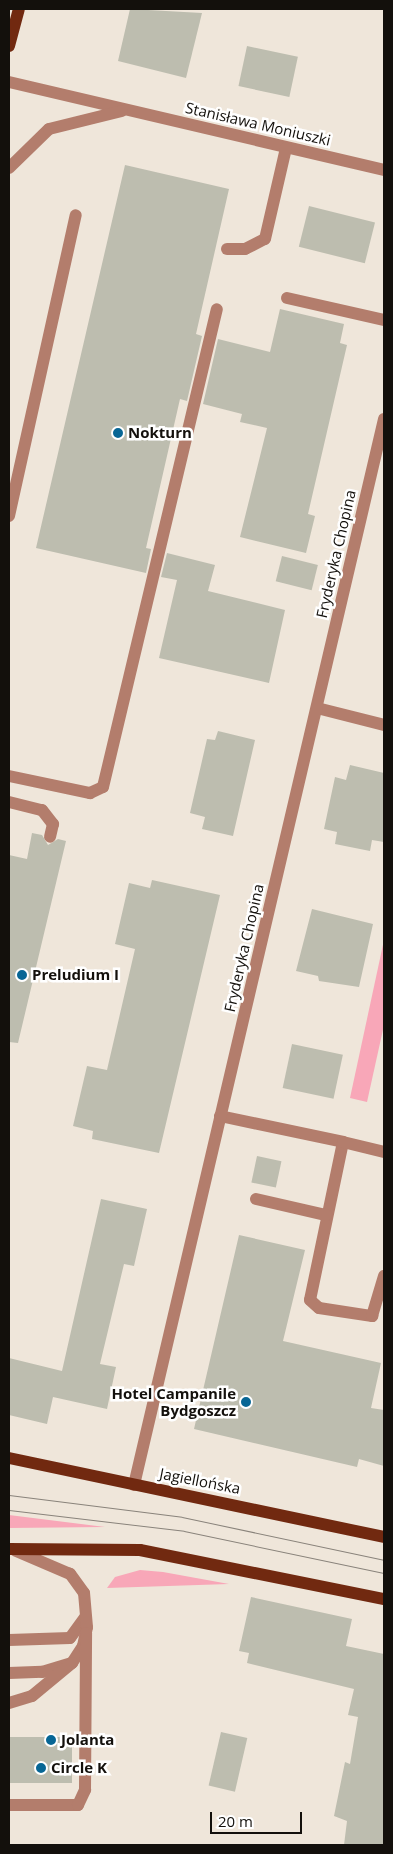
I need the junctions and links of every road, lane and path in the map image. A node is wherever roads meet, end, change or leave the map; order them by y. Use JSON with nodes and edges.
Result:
{"nodes":[{"id":1,"x":19,"y":9,"type":"edge"},
{"id":2,"x":9,"y":46,"type":"edge"},
{"id":3,"x":9,"y":82,"type":"edge"},
{"id":4,"x":124,"y":110,"type":"junction"},
{"id":5,"x":286,"y":148,"type":"junction"},
{"id":6,"x":9,"y":168,"type":"edge"},
{"id":7,"x":384,"y":170,"type":"edge"},
{"id":8,"x":76,"y":215,"type":"dead end"},
{"id":9,"x":227,"y":250,"type":"dead end"},
{"id":10,"x":287,"y":298,"type":"dead end"},
{"id":11,"x":217,"y":309,"type":"dead end"},
{"id":12,"x":384,"y":320,"type":"edge"},
{"id":13,"x":384,"y":419,"type":"edge"},
{"id":14,"x":9,"y":516,"type":"edge"},
{"id":15,"x":317,"y":708,"type":"junction"},
{"id":16,"x":384,"y":725,"type":"edge"},
{"id":17,"x":9,"y":776,"type":"edge"},
{"id":18,"x":9,"y":802,"type":"edge"},
{"id":19,"x":50,"y":837,"type":"dead end"},
{"id":20,"x":220,"y":1116,"type":"junction"},
{"id":21,"x":343,"y":1142,"type":"junction"},
{"id":22,"x":384,"y":1152,"type":"edge"},
{"id":23,"x":256,"y":1199,"type":"dead end"},
{"id":24,"x":326,"y":1215,"type":"junction"},
{"id":25,"x":384,"y":1276,"type":"edge"},
{"id":26,"x":9,"y":1458,"type":"edge"},
{"id":27,"x":134,"y":1485,"type":"junction"},
{"id":28,"x":384,"y":1537,"type":"edge"},
{"id":29,"x":9,"y":1549,"type":"edge"},
{"id":30,"x":384,"y":1598,"type":"edge"},
{"id":31,"x":86,"y":1615,"type":"junction"},
{"id":32,"x":86,"y":1633,"type":"junction"},
{"id":33,"x":9,"y":1640,"type":"edge"},
{"id":34,"x":72,"y":1663,"type":"junction"},
{"id":35,"x":9,"y":1673,"type":"edge"},
{"id":36,"x":9,"y":1702,"type":"edge"},
{"id":37,"x":9,"y":1805,"type":"edge"}],
"edges":[{"from":1,"to":2,"type":"main road"},
{"from":3,"to":4,"type":"street","name":"Stanisława Moniuszki"},
{"from":4,"to":5,"type":"street","name":"Stanisława Moniuszki"},
{"from":4,"to":6,"type":"street","name":"Stanisława Moniuszki"},
{"from":5,"to":7,"type":"street","name":"Stanisława Moniuszki"},
{"from":5,"to":9,"type":"street"},
{"from":8,"to":14,"type":"street"},
{"from":10,"to":12,"type":"street"},
{"from":11,"to":17,"type":"street"},
{"from":13,"to":15,"type":"street","name":"Fryderyka Chopina"},
{"from":15,"to":16,"type":"street"},
{"from":15,"to":20,"type":"street","name":"Fryderyka Chopina"},
{"from":18,"to":19,"type":"street"},
{"from":20,"to":21,"type":"street"},
{"from":20,"to":27,"type":"street","name":"Fryderyka Chopina"},
{"from":21,"to":22,"type":"street"},
{"from":21,"to":24,"type":"street"},
{"from":23,"to":24,"type":"street"},
{"from":24,"to":25,"type":"street"},
{"from":26,"to":27,"type":"main road","name":"Jagiellońska"},
{"from":27,"to":28,"type":"main road","name":"Jagiellońska"},
{"from":29,"to":30,"type":"main road"},
{"from":29,"to":31,"type":"street"},
{"from":31,"to":32,"type":"street"},
{"from":31,"to":33,"type":"street"},
{"from":32,"to":34,"type":"street"},
{"from":32,"to":37,"type":"street"},
{"from":34,"to":35,"type":"street"},
{"from":34,"to":36,"type":"street"}]}
